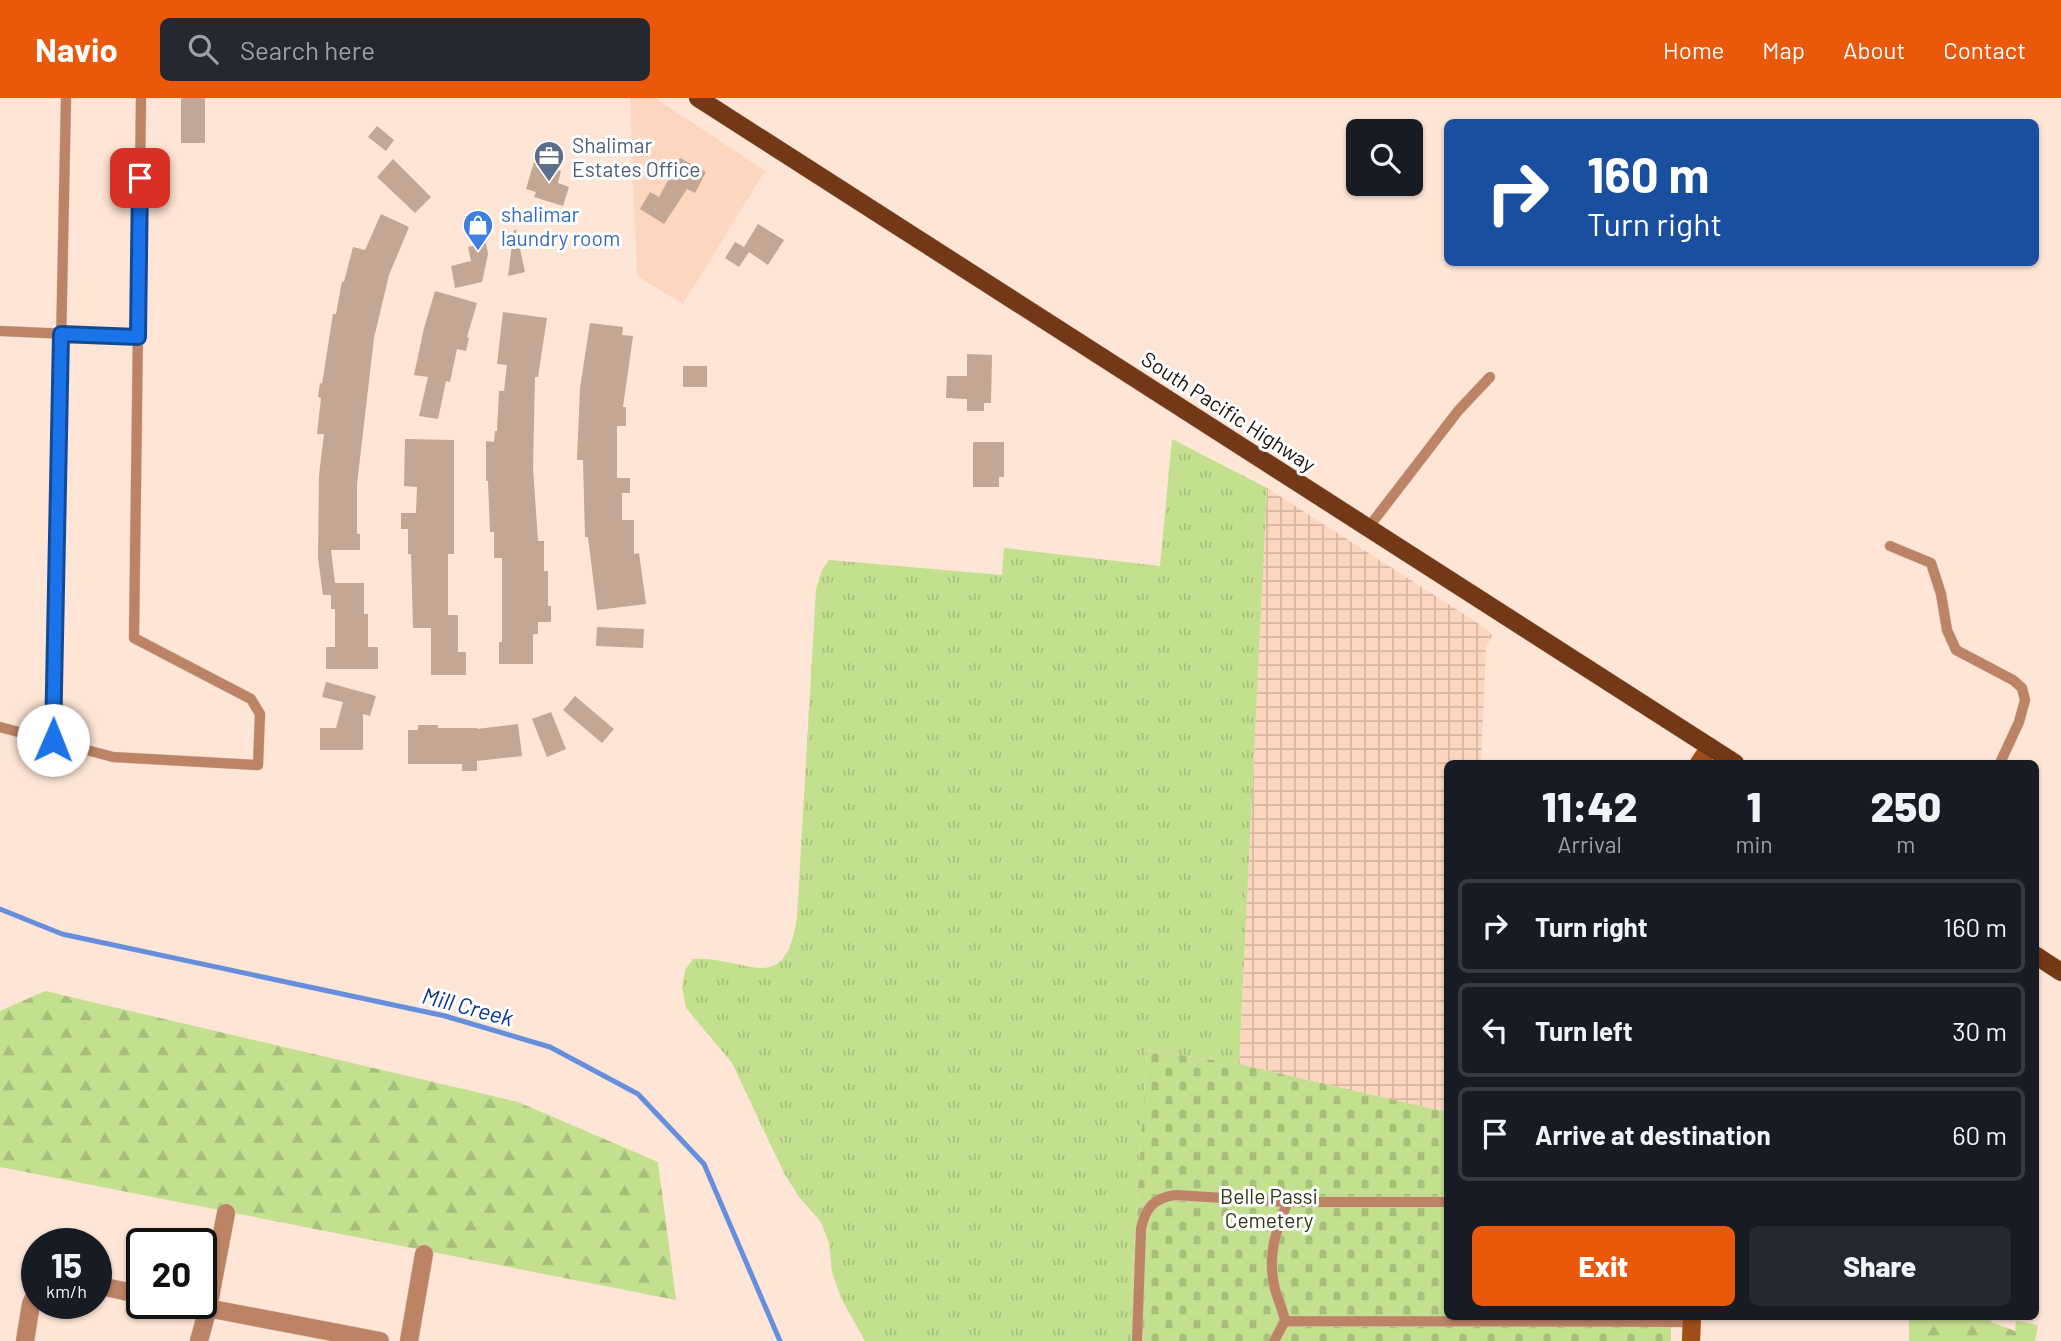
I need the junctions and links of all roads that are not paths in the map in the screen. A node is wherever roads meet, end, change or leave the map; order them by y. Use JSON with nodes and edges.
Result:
{"nodes":[{"id":1,"x":66,"y":98,"type":"edge"},
{"id":2,"x":141,"y":98,"type":"edge"},
{"id":3,"x":698,"y":98,"type":"edge"},
{"id":4,"x":0,"y":331,"type":"edge"},
{"id":5,"x":61,"y":334,"type":"junction"},
{"id":6,"x":138,"y":337,"type":"junction"},
{"id":7,"x":1490,"y":377,"type":"dead end"},
{"id":8,"x":1368,"y":528,"type":"junction"},
{"id":9,"x":1890,"y":546,"type":"dead end"},
{"id":10,"x":0,"y":727,"type":"edge"},
{"id":11,"x":53,"y":740,"type":"junction"},
{"id":12,"x":1710,"y":747,"type":"junction"},
{"id":13,"x":1701,"y":760,"type":"edge"},
{"id":14,"x":1730,"y":760,"type":"edge"},
{"id":15,"x":2001,"y":760,"type":"edge"},
{"id":16,"x":2039,"y":958,"type":"edge"},
{"id":17,"x":2061,"y":972,"type":"edge"},
{"id":18,"x":1288,"y":1202,"type":"junction"},
{"id":19,"x":1444,"y":1202,"type":"edge"},
{"id":20,"x":226,"y":1213,"type":"dead end"},
{"id":21,"x":424,"y":1254,"type":"dead end"},
{"id":22,"x":217,"y":1260,"type":"edge"},
{"id":23,"x":217,"y":1310,"type":"edge"},
{"id":24,"x":29,"y":1319,"type":"edge"},
{"id":25,"x":205,"y":1319,"type":"edge"},
{"id":26,"x":209,"y":1319,"type":"edge"},
{"id":27,"x":1488,"y":1320,"type":"edge"},
{"id":28,"x":1691,"y":1320,"type":"edge"},
{"id":29,"x":1285,"y":1321,"type":"junction"},
{"id":30,"x":314,"y":1335,"type":"edge"},
{"id":31,"x":25,"y":1341,"type":"edge"},
{"id":32,"x":199,"y":1341,"type":"edge"},
{"id":33,"x":210,"y":1341,"type":"edge"},
{"id":34,"x":380,"y":1341,"type":"edge"},
{"id":35,"x":409,"y":1341,"type":"edge"},
{"id":36,"x":1137,"y":1341,"type":"edge"},
{"id":37,"x":1274,"y":1341,"type":"edge"},
{"id":38,"x":1691,"y":1341,"type":"edge"}],
"edges":[{"from":1,"to":5,"type":"lane"},
{"from":2,"to":6,"type":"lane"},
{"from":3,"to":8,"type":"main road","name":"South Pacific Highway"},
{"from":4,"to":5,"type":"lane"},
{"from":5,"to":6,"type":"lane"},
{"from":5,"to":11,"type":"lane"},
{"from":6,"to":11,"type":"lane"},
{"from":7,"to":8,"type":"lane"},
{"from":8,"to":12,"type":"main road","name":"South Pacific Highway"},
{"from":9,"to":15,"type":"lane"},
{"from":10,"to":11,"type":"lane"},
{"from":12,"to":13,"type":"street"},
{"from":12,"to":14,"type":"main road","name":"South Pacific Highway"},
{"from":16,"to":17,"type":"main road"},
{"from":18,"to":19,"type":"lane"},
{"from":18,"to":29,"type":"lane"},
{"from":18,"to":36,"type":"lane"},
{"from":20,"to":22,"type":"street"},
{"from":21,"to":35,"type":"street"},
{"from":23,"to":30,"type":"street"},
{"from":24,"to":31,"type":"street"},
{"from":25,"to":32,"type":"street"},
{"from":26,"to":33,"type":"street"},
{"from":27,"to":29,"type":"lane"},
{"from":28,"to":38,"type":"street"},
{"from":29,"to":37,"type":"lane"},
{"from":30,"to":34,"type":"street"}]}
